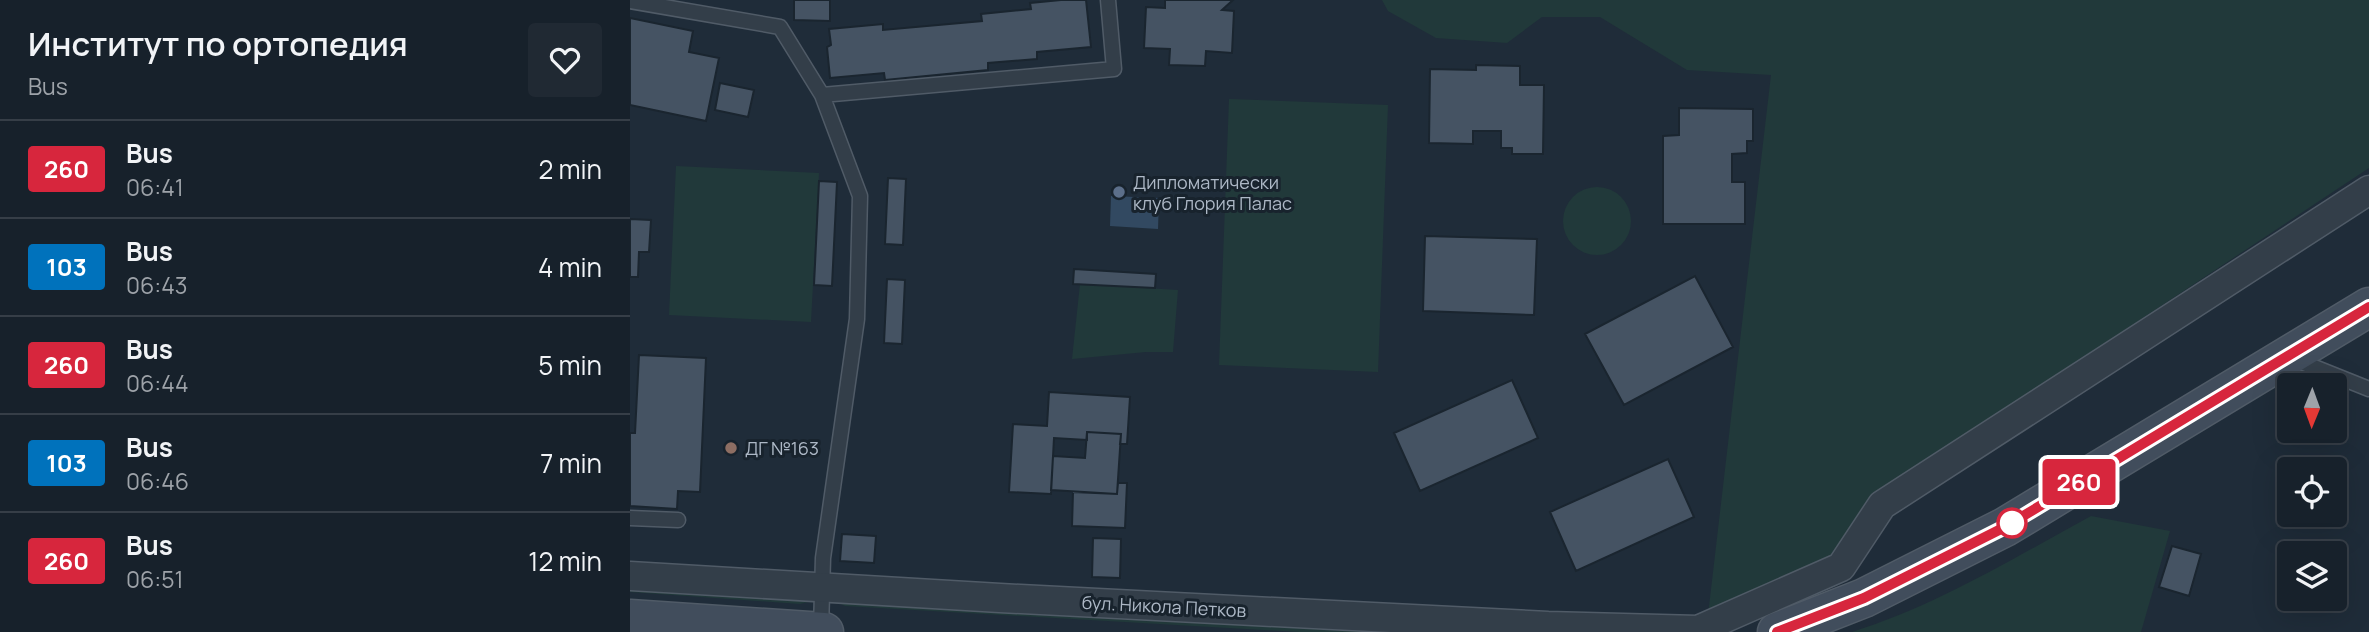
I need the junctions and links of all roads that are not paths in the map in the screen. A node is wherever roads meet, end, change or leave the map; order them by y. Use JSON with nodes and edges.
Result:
{"nodes":[{"id":1,"x":1108,"y":0,"type":"edge"},
{"id":2,"x":630,"y":1,"type":"edge"},
{"id":3,"x":822,"y":95,"type":"junction"},
{"id":4,"x":2369,"y":190,"type":"edge"},
{"id":5,"x":2369,"y":307,"type":"edge"},
{"id":6,"x":2290,"y":357,"type":"junction"},
{"id":7,"x":2369,"y":389,"type":"edge"},
{"id":8,"x":630,"y":518,"type":"edge"},
{"id":9,"x":678,"y":520,"type":"dead end"},
{"id":10,"x":630,"y":576,"type":"edge"},
{"id":11,"x":822,"y":587,"type":"junction"},
{"id":12,"x":630,"y":619,"type":"edge"},
{"id":13,"x":777,"y":631,"type":"edge"},
{"id":14,"x":1699,"y":631,"type":"edge"},
{"id":15,"x":823,"y":632,"type":"edge"},
{"id":16,"x":1777,"y":632,"type":"edge"}],
"edges":[{"from":1,"to":3,"type":"lane"},
{"from":2,"to":3,"type":"lane"},
{"from":3,"to":11,"type":"lane"},
{"from":4,"to":14,"type":"street"},
{"from":5,"to":6,"type":"street"},
{"from":6,"to":7,"type":"lane"},
{"from":6,"to":16,"type":"street"},
{"from":8,"to":9,"type":"lane"},
{"from":10,"to":11,"type":"street","name":"бул. Никола Петков"},
{"from":11,"to":14,"type":"street","name":"бул. Никола Петков"},
{"from":11,"to":15,"type":"lane"},
{"from":12,"to":13,"type":"street"},
{"from":13,"to":15,"type":"street"}]}
